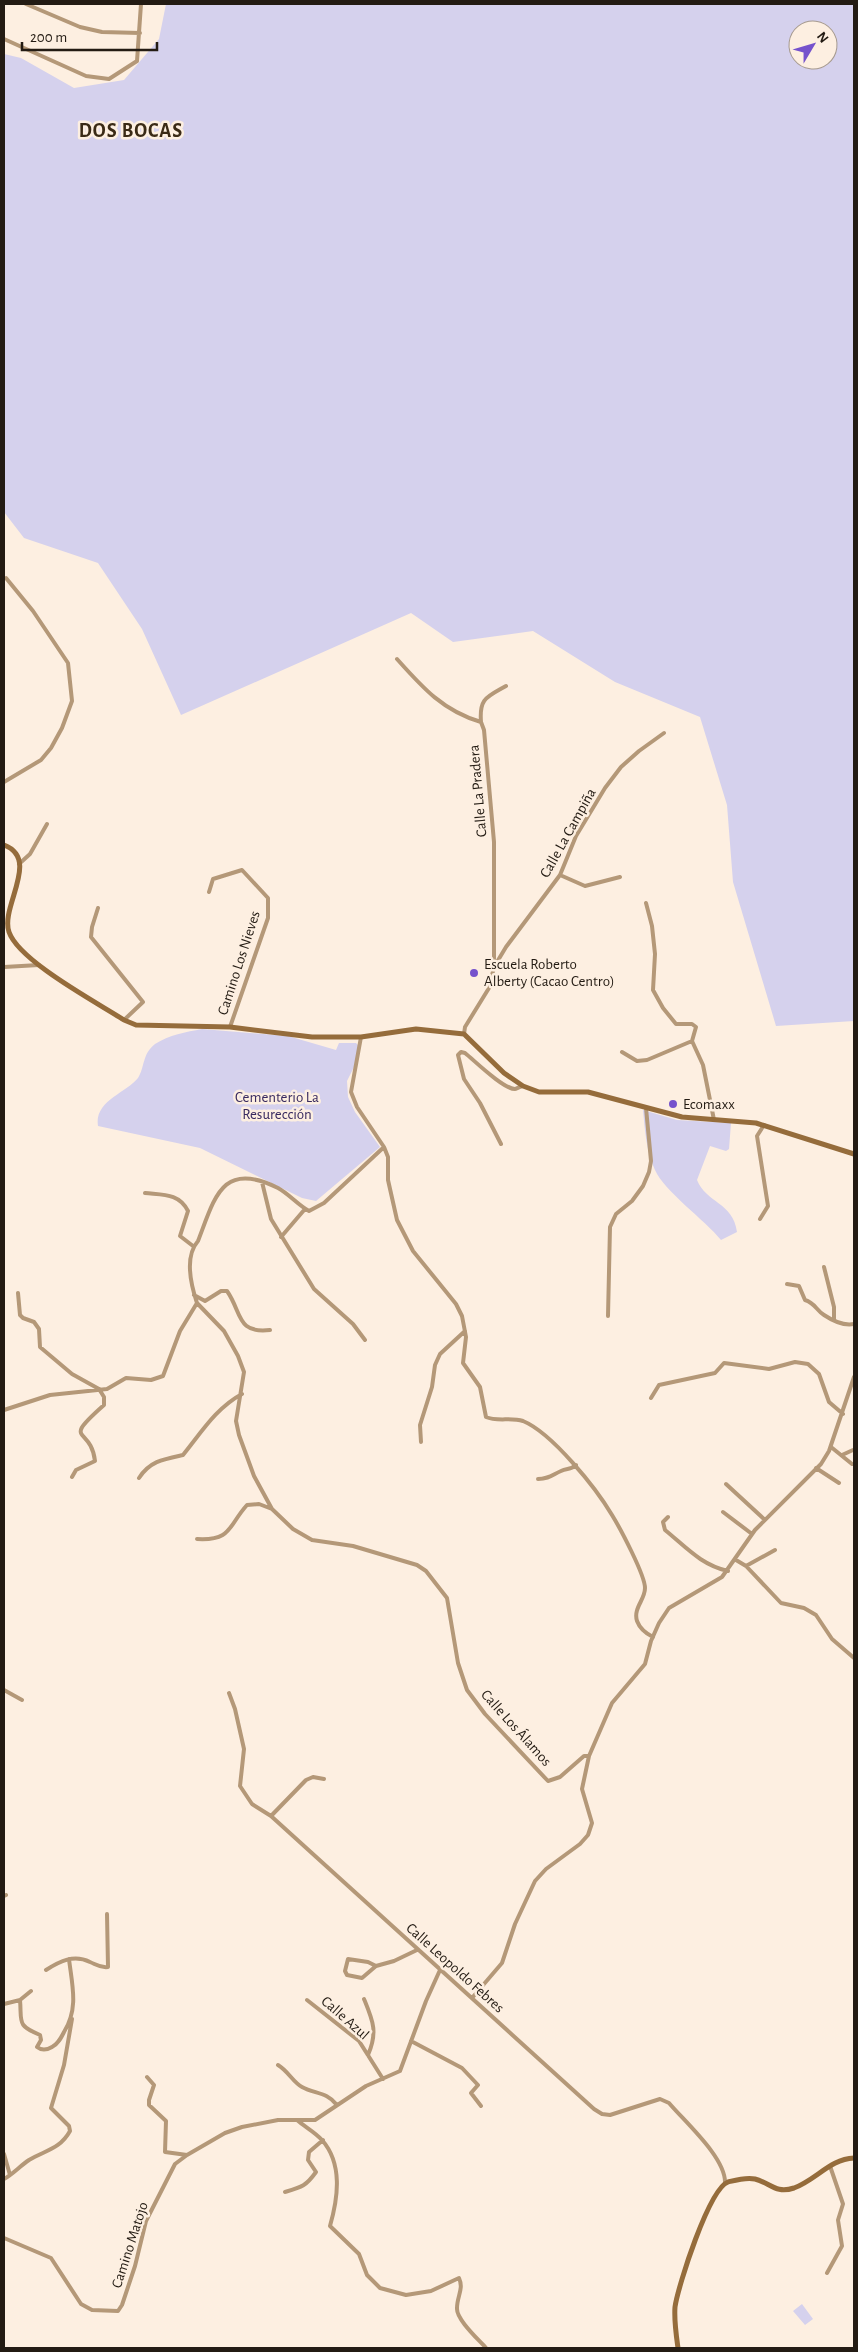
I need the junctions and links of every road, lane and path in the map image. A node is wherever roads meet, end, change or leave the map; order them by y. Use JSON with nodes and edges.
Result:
{"nodes":[{"id":1,"x":26,"y":4,"type":"edge"},
{"id":2,"x":141,"y":4,"type":"edge"},
{"id":3,"x":140,"y":33,"type":"junction"},
{"id":4,"x":4,"y":40,"type":"edge"},
{"id":5,"x":6,"y":578,"type":"dead end"},
{"id":6,"x":398,"y":659,"type":"dead end"},
{"id":7,"x":506,"y":686,"type":"dead end"},
{"id":8,"x":481,"y":722,"type":"junction"},
{"id":9,"x":664,"y":733,"type":"dead end"},
{"id":10,"x":4,"y":782,"type":"edge"},
{"id":11,"x":47,"y":824,"type":"dead end"},
{"id":12,"x":4,"y":845,"type":"edge"},
{"id":13,"x":19,"y":864,"type":"junction"},
{"id":14,"x":560,"y":876,"type":"junction"},
{"id":15,"x":620,"y":877,"type":"dead end"},
{"id":16,"x":209,"y":892,"type":"dead end"},
{"id":17,"x":646,"y":904,"type":"dead end"},
{"id":18,"x":98,"y":908,"type":"dead end"},
{"id":19,"x":40,"y":966,"type":"junction"},
{"id":20,"x":4,"y":967,"type":"edge"},
{"id":21,"x":494,"y":967,"type":"junction"},
{"id":22,"x":124,"y":1020,"type":"junction"},
{"id":23,"x":230,"y":1027,"type":"junction"},
{"id":24,"x":464,"y":1034,"type":"junction"},
{"id":25,"x":361,"y":1037,"type":"junction"},
{"id":26,"x":692,"y":1041,"type":"junction"},
{"id":27,"x":622,"y":1052,"type":"dead end"},
{"id":28,"x":522,"y":1086,"type":"junction"},
{"id":29,"x":646,"y":1108,"type":"junction"},
{"id":30,"x":714,"y":1120,"type":"junction"},
{"id":31,"x":764,"y":1125,"type":"junction"},
{"id":32,"x":502,"y":1144,"type":"dead end"},
{"id":33,"x":384,"y":1147,"type":"junction"},
{"id":34,"x":854,"y":1154,"type":"edge"},
{"id":35,"x":262,"y":1182,"type":"junction"},
{"id":36,"x":145,"y":1193,"type":"dead end"},
{"id":37,"x":305,"y":1209,"type":"junction"},
{"id":38,"x":760,"y":1219,"type":"dead end"},
{"id":39,"x":281,"y":1237,"type":"junction"},
{"id":40,"x":193,"y":1246,"type":"junction"},
{"id":41,"x":824,"y":1267,"type":"dead end"},
{"id":42,"x":788,"y":1284,"type":"dead end"},
{"id":43,"x":18,"y":1293,"type":"dead end"},
{"id":44,"x":194,"y":1295,"type":"junction"},
{"id":45,"x":197,"y":1303,"type":"junction"},
{"id":46,"x":608,"y":1316,"type":"dead end"},
{"id":47,"x":834,"y":1320,"type":"junction"},
{"id":48,"x":854,"y":1324,"type":"edge"},
{"id":49,"x":270,"y":1330,"type":"dead end"},
{"id":50,"x":465,"y":1331,"type":"junction"},
{"id":51,"x":365,"y":1340,"type":"dead end"},
{"id":52,"x":854,"y":1377,"type":"edge"},
{"id":53,"x":99,"y":1389,"type":"junction"},
{"id":54,"x":242,"y":1394,"type":"junction"},
{"id":55,"x":651,"y":1398,"type":"dead end"},
{"id":56,"x":4,"y":1410,"type":"edge"},
{"id":57,"x":843,"y":1414,"type":"junction"},
{"id":58,"x":422,"y":1442,"type":"dead end"},
{"id":59,"x":831,"y":1447,"type":"junction"},
{"id":60,"x":853,"y":1450,"type":"edge"},
{"id":61,"x":842,"y":1456,"type":"junction"},
{"id":62,"x":852,"y":1464,"type":"dead end"},
{"id":63,"x":576,"y":1465,"type":"junction"},
{"id":64,"x":816,"y":1468,"type":"junction"},
{"id":65,"x":72,"y":1477,"type":"dead end"},
{"id":66,"x":139,"y":1478,"type":"dead end"},
{"id":67,"x":538,"y":1478,"type":"dead end"},
{"id":68,"x":839,"y":1483,"type":"dead end"},
{"id":69,"x":726,"y":1484,"type":"dead end"},
{"id":70,"x":272,"y":1509,"type":"junction"},
{"id":71,"x":723,"y":1512,"type":"dead end"},
{"id":72,"x":668,"y":1517,"type":"dead end"},
{"id":73,"x":765,"y":1520,"type":"junction"},
{"id":74,"x":752,"y":1534,"type":"junction"},
{"id":75,"x":197,"y":1538,"type":"dead end"},
{"id":76,"x":775,"y":1550,"type":"dead end"},
{"id":77,"x":736,"y":1560,"type":"junction"},
{"id":78,"x":746,"y":1566,"type":"junction"},
{"id":79,"x":728,"y":1571,"type":"junction"},
{"id":80,"x":653,"y":1636,"type":"junction"},
{"id":81,"x":854,"y":1658,"type":"edge"},
{"id":82,"x":4,"y":1690,"type":"edge"},
{"id":83,"x":229,"y":1693,"type":"dead end"},
{"id":84,"x":22,"y":1700,"type":"dead end"},
{"id":85,"x":589,"y":1756,"type":"junction"},
{"id":86,"x":324,"y":1779,"type":"dead end"},
{"id":87,"x":271,"y":1816,"type":"junction"},
{"id":88,"x":107,"y":1914,"type":"dead end"},
{"id":89,"x":417,"y":1950,"type":"junction"},
{"id":90,"x":69,"y":1959,"type":"junction"},
{"id":91,"x":376,"y":1966,"type":"junction"},
{"id":92,"x":46,"y":1970,"type":"dead end"},
{"id":93,"x":440,"y":1970,"type":"junction"},
{"id":94,"x":31,"y":1991,"type":"dead end"},
{"id":95,"x":472,"y":1998,"type":"junction"},
{"id":96,"x":364,"y":1999,"type":"dead end"},
{"id":97,"x":20,"y":2000,"type":"junction"},
{"id":98,"x":307,"y":2000,"type":"dead end"},
{"id":99,"x":4,"y":2004,"type":"edge"},
{"id":100,"x":72,"y":2019,"type":"junction"},
{"id":101,"x":411,"y":2041,"type":"junction"},
{"id":102,"x":368,"y":2055,"type":"junction"},
{"id":103,"x":278,"y":2065,"type":"dead end"},
{"id":104,"x":147,"y":2077,"type":"dead end"},
{"id":105,"x":383,"y":2079,"type":"junction"},
{"id":106,"x":337,"y":2105,"type":"junction"},
{"id":107,"x":481,"y":2106,"type":"dead end"},
{"id":108,"x":296,"y":2119,"type":"junction"},
{"id":109,"x":323,"y":2140,"type":"junction"},
{"id":110,"x":4,"y":2154,"type":"edge"},
{"id":111,"x":187,"y":2155,"type":"junction"},
{"id":112,"x":854,"y":2158,"type":"edge"},
{"id":113,"x":830,"y":2166,"type":"junction"},
{"id":114,"x":10,"y":2175,"type":"junction"},
{"id":115,"x":4,"y":2179,"type":"edge"},
{"id":116,"x":725,"y":2183,"type":"junction"},
{"id":117,"x":285,"y":2192,"type":"dead end"},
{"id":118,"x":4,"y":2238,"type":"edge"},
{"id":119,"x":827,"y":2272,"type":"dead end"},
{"id":120,"x":486,"y":2348,"type":"edge"},
{"id":121,"x":678,"y":2348,"type":"edge"}],
"edges":[{"from":1,"to":3,"type":"street"},
{"from":2,"to":3,"type":"street"},
{"from":3,"to":4,"type":"street"},
{"from":5,"to":10,"type":"street"},
{"from":6,"to":8,"type":"street","name":"Calle La Pradera"},
{"from":7,"to":8,"type":"street"},
{"from":8,"to":21,"type":"street","name":"Calle La Pradera"},
{"from":9,"to":14,"type":"street","name":"Calle La Campiña"},
{"from":11,"to":13,"type":"street"},
{"from":12,"to":13,"type":"street"},
{"from":13,"to":19,"type":"street"},
{"from":14,"to":15,"type":"street"},
{"from":14,"to":21,"type":"street","name":"Calle La Campiña"},
{"from":16,"to":23,"type":"street","name":"Camino Los Nieves"},
{"from":17,"to":26,"type":"street"},
{"from":18,"to":22,"type":"street"},
{"from":19,"to":20,"type":"street"},
{"from":19,"to":22,"type":"street"},
{"from":21,"to":24,"type":"street","name":"Calle La Campiña"},
{"from":22,"to":23,"type":"street"},
{"from":23,"to":25,"type":"street"},
{"from":24,"to":25,"type":"street"},
{"from":24,"to":28,"type":"street"},
{"from":25,"to":33,"type":"street"},
{"from":26,"to":27,"type":"street"},
{"from":26,"to":30,"type":"street"},
{"from":28,"to":29,"type":"street"},
{"from":28,"to":32,"type":"street"},
{"from":29,"to":30,"type":"street"},
{"from":29,"to":46,"type":"street"},
{"from":30,"to":31,"type":"street"},
{"from":31,"to":34,"type":"street"},
{"from":31,"to":38,"type":"street"},
{"from":33,"to":37,"type":"street"},
{"from":33,"to":50,"type":"street"},
{"from":35,"to":37,"type":"street"},
{"from":35,"to":39,"type":"street"},
{"from":35,"to":40,"type":"street"},
{"from":36,"to":40,"type":"street"},
{"from":37,"to":39,"type":"street"},
{"from":39,"to":51,"type":"street"},
{"from":40,"to":44,"type":"street"},
{"from":41,"to":47,"type":"street"},
{"from":42,"to":47,"type":"street"},
{"from":43,"to":53,"type":"street"},
{"from":44,"to":45,"type":"street"},
{"from":44,"to":49,"type":"street"},
{"from":45,"to":53,"type":"street"},
{"from":45,"to":54,"type":"street","name":"Calle Los Álamos"},
{"from":47,"to":48,"type":"street"},
{"from":50,"to":58,"type":"street"},
{"from":50,"to":63,"type":"street"},
{"from":52,"to":57,"type":"street"},
{"from":53,"to":56,"type":"street"},
{"from":53,"to":65,"type":"street"},
{"from":54,"to":66,"type":"street"},
{"from":54,"to":70,"type":"street","name":"Calle Los Álamos"},
{"from":55,"to":57,"type":"street"},
{"from":57,"to":59,"type":"street"},
{"from":59,"to":61,"type":"street"},
{"from":59,"to":64,"type":"street"},
{"from":60,"to":61,"type":"street"},
{"from":61,"to":62,"type":"street"},
{"from":63,"to":67,"type":"street"},
{"from":63,"to":80,"type":"street"},
{"from":64,"to":68,"type":"street"},
{"from":64,"to":73,"type":"street"},
{"from":69,"to":73,"type":"street"},
{"from":70,"to":75,"type":"street"},
{"from":70,"to":85,"type":"street","name":"Calle Los Álamos"},
{"from":71,"to":74,"type":"street"},
{"from":72,"to":79,"type":"street"},
{"from":73,"to":74,"type":"street"},
{"from":74,"to":77,"type":"street"},
{"from":76,"to":78,"type":"street"},
{"from":77,"to":78,"type":"street"},
{"from":77,"to":79,"type":"street"},
{"from":78,"to":81,"type":"street"},
{"from":79,"to":80,"type":"street"},
{"from":80,"to":85,"type":"street"},
{"from":82,"to":84,"type":"street"},
{"from":83,"to":87,"type":"street","name":"Calle Leopoldo Febres"},
{"from":85,"to":95,"type":"street"},
{"from":86,"to":87,"type":"street"},
{"from":87,"to":89,"type":"street","name":"Calle Leopoldo Febres"},
{"from":88,"to":90,"type":"street"},
{"from":89,"to":91,"type":"street"},
{"from":89,"to":93,"type":"street","name":"Calle Leopoldo Febres"},
{"from":90,"to":92,"type":"street"},
{"from":90,"to":100,"type":"street"},
{"from":91,"to":91,"type":"street"},
{"from":93,"to":95,"type":"street","name":"Calle Leopoldo Febres"},
{"from":93,"to":101,"type":"street","name":"Camino Matojo"},
{"from":94,"to":97,"type":"street"},
{"from":95,"to":116,"type":"street","name":"Calle Leopoldo Febres"},
{"from":96,"to":102,"type":"street"},
{"from":97,"to":99,"type":"street"},
{"from":97,"to":100,"type":"street"},
{"from":98,"to":102,"type":"street","name":"Calle Azul"},
{"from":100,"to":114,"type":"street"},
{"from":101,"to":105,"type":"street","name":"Camino Matojo"},
{"from":101,"to":107,"type":"street"},
{"from":102,"to":105,"type":"street","name":"Calle Azul"},
{"from":103,"to":106,"type":"street"},
{"from":104,"to":111,"type":"street"},
{"from":105,"to":106,"type":"street","name":"Camino Matojo"},
{"from":106,"to":108,"type":"street","name":"Camino Matojo"},
{"from":108,"to":109,"type":"street"},
{"from":108,"to":111,"type":"street","name":"Camino Matojo"},
{"from":109,"to":117,"type":"street"},
{"from":109,"to":120,"type":"street"},
{"from":110,"to":114,"type":"street"},
{"from":111,"to":118,"type":"street","name":"Camino Matojo"},
{"from":112,"to":113,"type":"street"},
{"from":113,"to":116,"type":"street"},
{"from":113,"to":119,"type":"street"},
{"from":114,"to":115,"type":"street"},
{"from":116,"to":121,"type":"street"}]}
